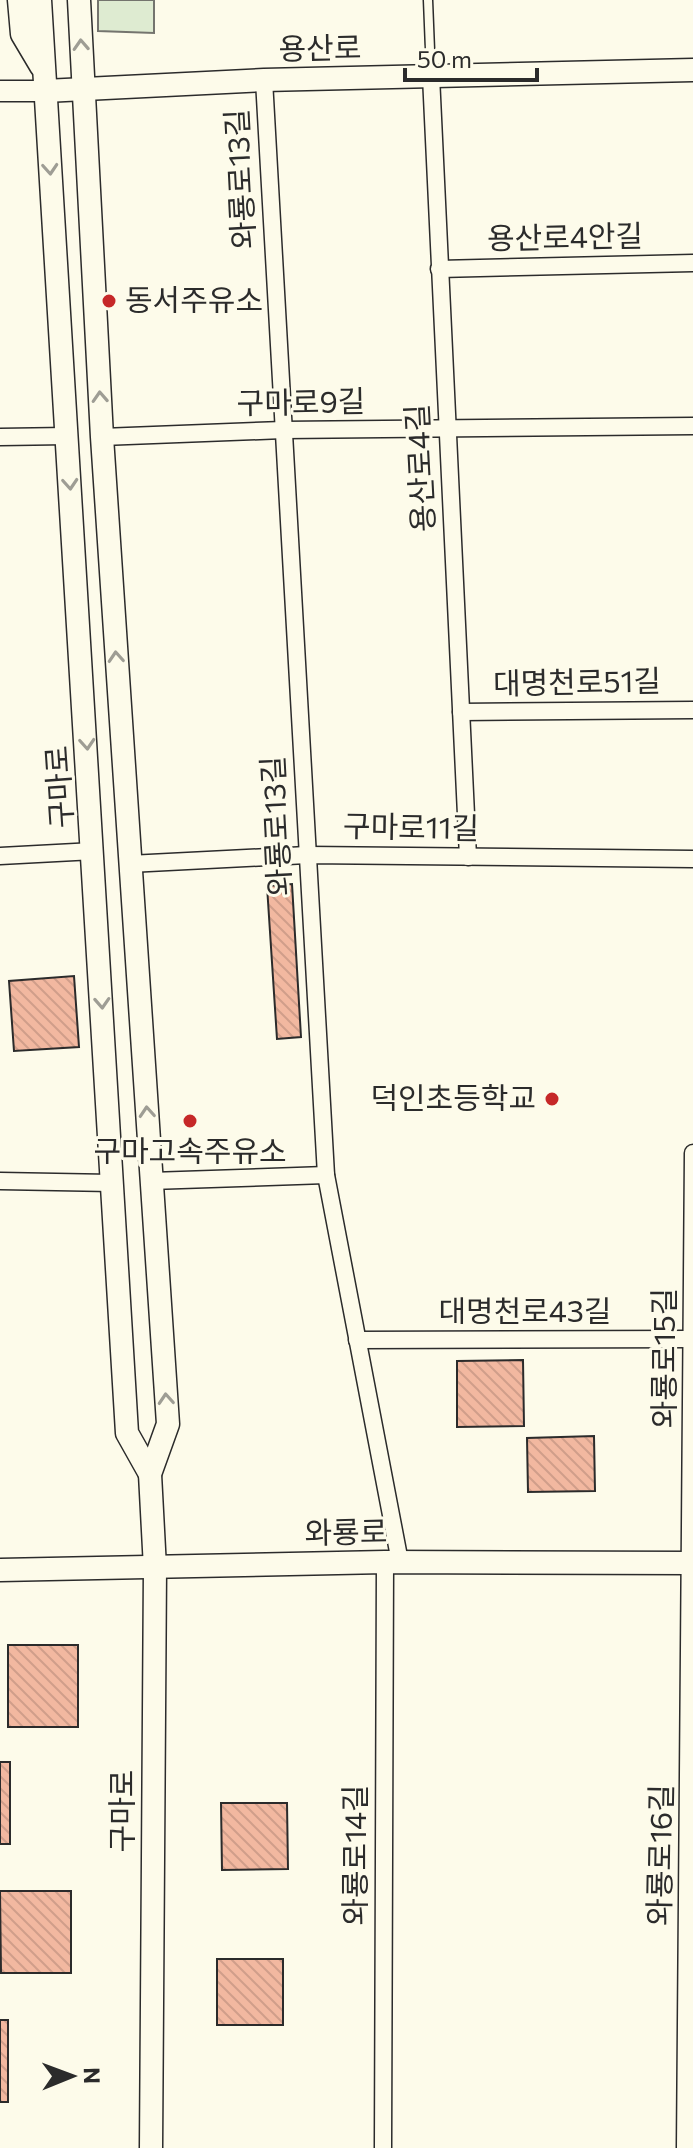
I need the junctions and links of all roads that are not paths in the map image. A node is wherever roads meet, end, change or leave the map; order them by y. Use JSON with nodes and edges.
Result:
{"nodes":[{"id":1,"x":19,"y":0,"type":"edge"},
{"id":2,"x":40,"y":0,"type":"edge"},
{"id":3,"x":79,"y":0,"type":"edge"},
{"id":4,"x":428,"y":0,"type":"edge"},
{"id":5,"x":693,"y":70,"type":"edge"},
{"id":6,"x":431,"y":76,"type":"junction"},
{"id":7,"x":264,"y":80,"type":"junction"},
{"id":8,"x":45,"y":81,"type":"junction"},
{"id":9,"x":83,"y":90,"type":"junction"},
{"id":10,"x":0,"y":91,"type":"edge"},
{"id":11,"x":693,"y":263,"type":"edge"},
{"id":12,"x":439,"y":269,"type":"junction"},
{"id":13,"x":693,"y":426,"type":"edge"},
{"id":14,"x":447,"y":429,"type":"junction"},
{"id":15,"x":283,"y":430,"type":"junction"},
{"id":16,"x":67,"y":436,"type":"junction"},
{"id":17,"x":0,"y":437,"type":"edge"},
{"id":18,"x":102,"y":437,"type":"junction"},
{"id":19,"x":693,"y":710,"type":"edge"},
{"id":20,"x":461,"y":712,"type":"junction"},
{"id":21,"x":94,"y":851,"type":"junction"},
{"id":22,"x":307,"y":855,"type":"junction"},
{"id":23,"x":0,"y":856,"type":"edge"},
{"id":24,"x":468,"y":857,"type":"junction"},
{"id":25,"x":693,"y":859,"type":"edge"},
{"id":26,"x":129,"y":864,"type":"junction"},
{"id":27,"x":693,"y":1153,"type":"edge"},
{"id":28,"x":326,"y":1175,"type":"junction"},
{"id":29,"x":0,"y":1181,"type":"edge"},
{"id":30,"x":151,"y":1181,"type":"junction"},
{"id":31,"x":112,"y":1183,"type":"junction"},
{"id":32,"x":693,"y":1339,"type":"edge"},
{"id":33,"x":357,"y":1340,"type":"junction"},
{"id":34,"x":150,"y":1474,"type":"junction"},
{"id":35,"x":392,"y":1562,"type":"junction"},
{"id":36,"x":693,"y":1563,"type":"edge"},
{"id":37,"x":155,"y":1568,"type":"junction"},
{"id":38,"x":0,"y":1570,"type":"edge"},
{"id":39,"x":691,"y":1812,"type":"edge"},
{"id":40,"x":151,"y":2148,"type":"edge"},
{"id":41,"x":383,"y":2148,"type":"edge"},
{"id":42,"x":685,"y":2148,"type":"edge"}],
"edges":[{"from":1,"to":8,"type":"main road"},
{"from":2,"to":8,"type":"main road","name":"구마로"},
{"from":9,"to":3,"type":"main road","name":"구마로","one_way":true},
{"from":4,"to":6,"type":"lane"},
{"from":5,"to":6,"type":"main road","name":"용산로"},
{"from":6,"to":7,"type":"main road","name":"용산로"},
{"from":6,"to":12,"type":"street","name":"용산로4길"},
{"from":7,"to":9,"type":"main road","name":"용산로"},
{"from":7,"to":15,"type":"street","name":"와룡로13길"},
{"from":8,"to":9,"type":"main road","name":"용산로"},
{"from":8,"to":10,"type":"street"},
{"from":8,"to":16,"type":"main road","name":"구마로","one_way":true},
{"from":18,"to":9,"type":"main road","name":"구마로","one_way":true},
{"from":11,"to":12,"type":"street","name":"용산로4안길"},
{"from":12,"to":14,"type":"street","name":"용산로4길"},
{"from":13,"to":14,"type":"street","name":"구마로9길"},
{"from":14,"to":15,"type":"street","name":"구마로9길"},
{"from":14,"to":20,"type":"street","name":"용산로4길"},
{"from":15,"to":18,"type":"street","name":"구마로9길"},
{"from":15,"to":22,"type":"street","name":"와룡로13길"},
{"from":16,"to":17,"type":"street"},
{"from":16,"to":21,"type":"main road","name":"구마로","one_way":true},
{"from":26,"to":18,"type":"main road","name":"구마로","one_way":true},
{"from":19,"to":20,"type":"street","name":"대명천로51길"},
{"from":20,"to":24,"type":"street","name":"용산로4길"},
{"from":21,"to":23,"type":"street"},
{"from":21,"to":31,"type":"main road","name":"구마로","one_way":true},
{"from":22,"to":24,"type":"street","name":"구마로11길"},
{"from":22,"to":26,"type":"street","name":"구마로11길"},
{"from":22,"to":28,"type":"street","name":"와룡로13길"},
{"from":24,"to":25,"type":"street","name":"구마로11길"},
{"from":30,"to":26,"type":"main road","name":"구마로","one_way":true},
{"from":27,"to":32,"type":"street","name":"와룡로15길"},
{"from":28,"to":30,"type":"street"},
{"from":28,"to":33,"type":"street","name":"와룡로13길"},
{"from":29,"to":31,"type":"street"},
{"from":34,"to":30,"type":"main road","name":"구마로","one_way":true},
{"from":31,"to":34,"type":"main road","name":"구마로"},
{"from":32,"to":33,"type":"street","name":"대명천로43길"},
{"from":32,"to":36,"type":"street","name":"와룡로15길"},
{"from":33,"to":35,"type":"street","name":"와룡로13길"},
{"from":34,"to":37,"type":"main road","name":"구마로"},
{"from":35,"to":36,"type":"main road","name":"와룡로"},
{"from":35,"to":37,"type":"main road","name":"와룡로"},
{"from":35,"to":41,"type":"street","name":"와룡로14길"},
{"from":36,"to":39,"type":"street","name":"와룡로16길"},
{"from":37,"to":38,"type":"main road","name":"와룡로"},
{"from":37,"to":40,"type":"main road","name":"구마로"},
{"from":39,"to":42,"type":"street","name":"와룡로16길"}]}
